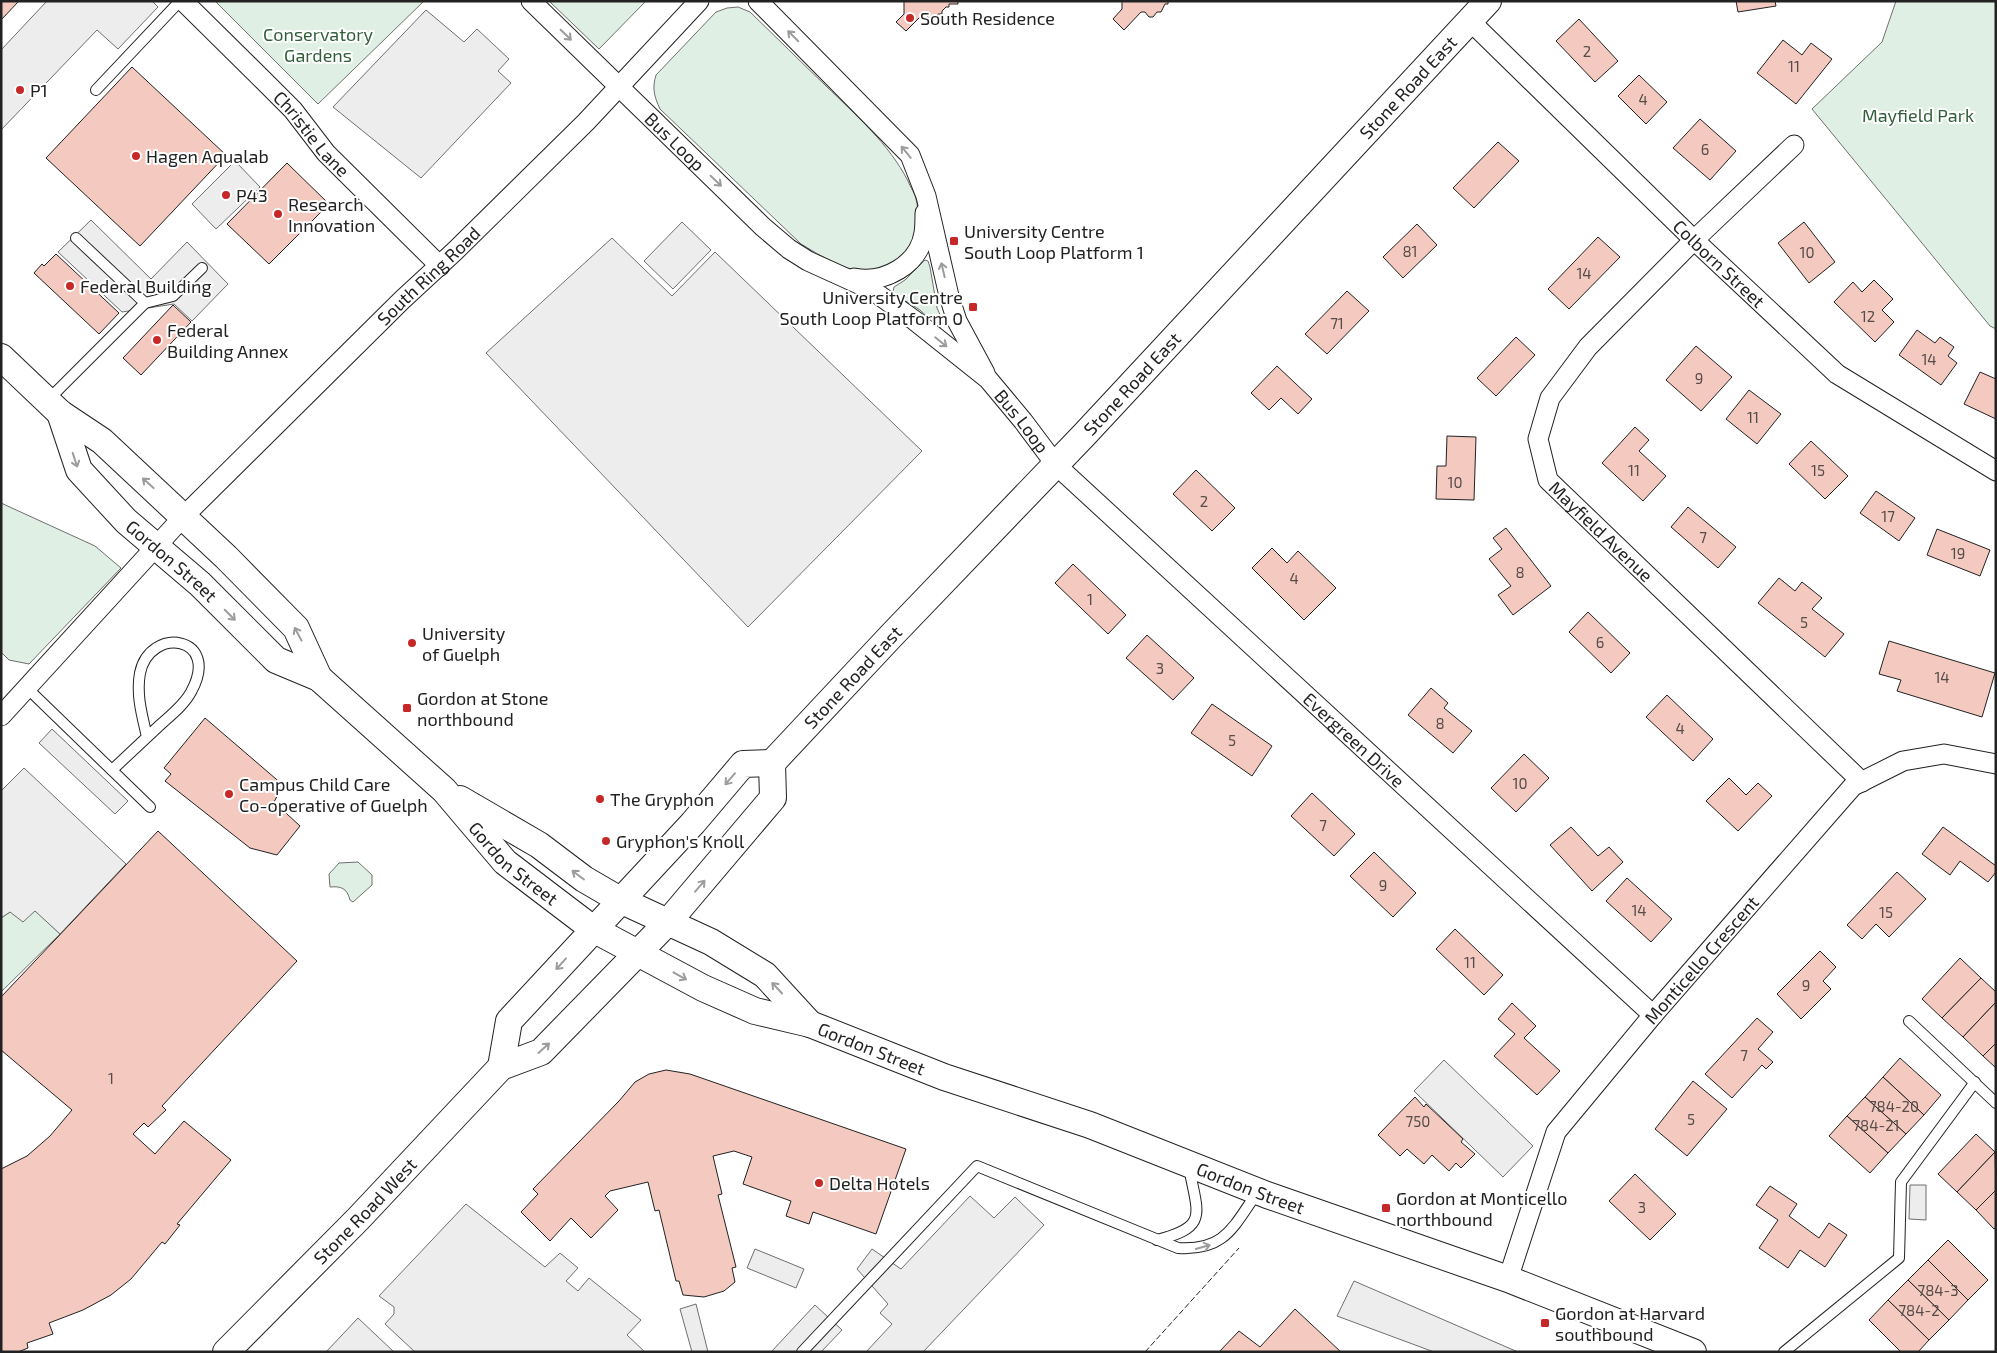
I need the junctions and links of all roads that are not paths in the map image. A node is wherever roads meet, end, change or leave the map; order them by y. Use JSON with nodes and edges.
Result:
{"nodes":[{"id":1,"x":181,"y":1,"type":"edge"},
{"id":2,"x":531,"y":1,"type":"edge"},
{"id":3,"x":699,"y":1,"type":"edge"},
{"id":4,"x":758,"y":1,"type":"edge"},
{"id":5,"x":1488,"y":1,"type":"edge"},
{"id":6,"x":1469,"y":20,"type":"junction"},
{"id":7,"x":619,"y":86,"type":"junction"},
{"id":8,"x":96,"y":90,"type":"dead end"},
{"id":9,"x":1794,"y":145,"type":"dead end"},
{"id":10,"x":926,"y":196,"type":"junction"},
{"id":11,"x":76,"y":238,"type":"dead end"},
{"id":12,"x":1694,"y":240,"type":"junction"},
{"id":13,"x":440,"y":266,"type":"junction"},
{"id":14,"x":202,"y":268,"type":"dead end"},
{"id":15,"x":827,"y":270,"type":"junction"},
{"id":16,"x":146,"y":303,"type":"junction"},
{"id":17,"x":1,"y":357,"type":"edge"},
{"id":18,"x":988,"y":379,"type":"junction"},
{"id":19,"x":54,"y":407,"type":"junction"},
{"id":20,"x":1056,"y":465,"type":"junction"},
{"id":21,"x":1996,"y":471,"type":"edge"},
{"id":22,"x":183,"y":517,"type":"junction"},
{"id":23,"x":156,"y":546,"type":"junction"},
{"id":24,"x":319,"y":678,"type":"junction"},
{"id":25,"x":27,"y":688,"type":"junction"},
{"id":26,"x":1,"y":716,"type":"edge"},
{"id":27,"x":147,"y":737,"type":"junction"},
{"id":28,"x":772,"y":763,"type":"junction"},
{"id":29,"x":1996,"y":764,"type":"edge"},
{"id":30,"x":112,"y":770,"type":"junction"},
{"id":31,"x":1862,"y":782,"type":"junction"},
{"id":32,"x":444,"y":790,"type":"junction"},
{"id":33,"x":150,"y":806,"type":"dead end"},
{"id":34,"x":620,"y":900,"type":"junction"},
{"id":35,"x":668,"y":922,"type":"junction"},
{"id":36,"x":593,"y":929,"type":"junction"},
{"id":37,"x":638,"y":952,"type":"junction"},
{"id":38,"x":1653,"y":1015,"type":"junction"},
{"id":39,"x":1909,"y":1021,"type":"dead end"},
{"id":40,"x":810,"y":1024,"type":"junction"},
{"id":41,"x":501,"y":1068,"type":"junction"},
{"id":42,"x":1975,"y":1082,"type":"junction"},
{"id":43,"x":1996,"y":1103,"type":"edge"},
{"id":44,"x":1189,"y":1164,"type":"junction"},
{"id":45,"x":1258,"y":1191,"type":"junction"},
{"id":46,"x":1156,"y":1240,"type":"junction"},
{"id":47,"x":1508,"y":1280,"type":"junction"},
{"id":48,"x":226,"y":1352,"type":"edge"},
{"id":49,"x":802,"y":1352,"type":"edge"},
{"id":50,"x":1693,"y":1352,"type":"edge"},
{"id":51,"x":1784,"y":1352,"type":"edge"}],
"edges":[{"from":1,"to":8,"type":"lane"},
{"from":1,"to":13,"type":"street","name":"Christie Lane"},
{"from":2,"to":7,"type":"street","name":"Bus Loop","one_way":true},
{"from":3,"to":7,"type":"street","name":"South Ring Road"},
{"from":10,"to":4,"type":"street","name":"Bus Loop","one_way":true},
{"from":5,"to":6,"type":"main road","name":"Stone Road East"},
{"from":6,"to":12,"type":"street","name":"Colborn Street"},
{"from":6,"to":20,"type":"main road","name":"Stone Road East"},
{"from":7,"to":13,"type":"street","name":"South Ring Road"},
{"from":7,"to":15,"type":"street","name":"Bus Loop","one_way":true},
{"from":9,"to":12,"type":"street","name":"Mayfield Avenue"},
{"from":10,"to":15,"type":"street","name":"Bus Loop"},
{"from":18,"to":10,"type":"street","name":"Bus Loop","one_way":true},
{"from":11,"to":16,"type":"lane"},
{"from":12,"to":21,"type":"street","name":"Colborn Street"},
{"from":12,"to":31,"type":"street","name":"Mayfield Avenue"},
{"from":13,"to":22,"type":"street","name":"South Ring Road"},
{"from":14,"to":16,"type":"lane"},
{"from":15,"to":18,"type":"street","name":"Bus Loop","one_way":true},
{"from":16,"to":19,"type":"lane"},
{"from":17,"to":19,"type":"main road","name":"Gordon Street"},
{"from":18,"to":20,"type":"street","name":"Bus Loop"},
{"from":22,"to":19,"type":"main road","name":"Gordon Street","one_way":true},
{"from":19,"to":23,"type":"main road","name":"Gordon Street","one_way":true},
{"from":20,"to":28,"type":"main road","name":"Stone Road East"},
{"from":20,"to":38,"type":"street","name":"Evergreen Drive"},
{"from":22,"to":23,"type":"street","name":"South Ring Road"},
{"from":24,"to":22,"type":"main road","name":"Gordon Street","one_way":true},
{"from":23,"to":24,"type":"main road","name":"Gordon Street","one_way":true},
{"from":23,"to":25,"type":"street","name":"South Ring Road"},
{"from":24,"to":32,"type":"main road","name":"Gordon Street"},
{"from":25,"to":26,"type":"street","name":"South Ring Road"},
{"from":25,"to":30,"type":"lane"},
{"from":27,"to":27,"type":"lane"},
{"from":27,"to":30,"type":"lane"},
{"from":28,"to":34,"type":"main road","one_way":true},
{"from":35,"to":28,"type":"main road","one_way":true},
{"from":29,"to":31,"type":"street","name":"Monticello Crescent"},
{"from":30,"to":33,"type":"lane"},
{"from":31,"to":38,"type":"street","name":"Monticello Crescent"},
{"from":34,"to":32,"type":"main road","name":"Gordon Street","one_way":true},
{"from":32,"to":36,"type":"main road","name":"Gordon Street"},
{"from":34,"to":35,"type":"main road","name":"Gordon Street"},
{"from":34,"to":36,"type":"main road"},
{"from":35,"to":37,"type":"main road","name":"Stone Road West"},
{"from":40,"to":35,"type":"main road","name":"Gordon Street","one_way":true},
{"from":36,"to":37,"type":"main road","name":"Gordon Street"},
{"from":36,"to":41,"type":"main road","one_way":true},
{"from":37,"to":40,"type":"main road","name":"Gordon Street","one_way":true},
{"from":41,"to":37,"type":"main road","name":"Stone Road West","one_way":true},
{"from":38,"to":47,"type":"street","name":"Monticello Crescent"},
{"from":39,"to":42,"type":"lane"},
{"from":40,"to":44,"type":"main road","name":"Gordon Street"},
{"from":41,"to":48,"type":"main road","name":"Stone Road West"},
{"from":42,"to":43,"type":"lane"},
{"from":42,"to":51,"type":"lane"},
{"from":44,"to":45,"type":"main road","name":"Gordon Street"},
{"from":44,"to":46,"type":"lane"},
{"from":46,"to":45,"type":"lane","one_way":true},
{"from":45,"to":47,"type":"main road","name":"Gordon Street"},
{"from":46,"to":49,"type":"lane"},
{"from":47,"to":50,"type":"main road","name":"Gordon Street"}]}
